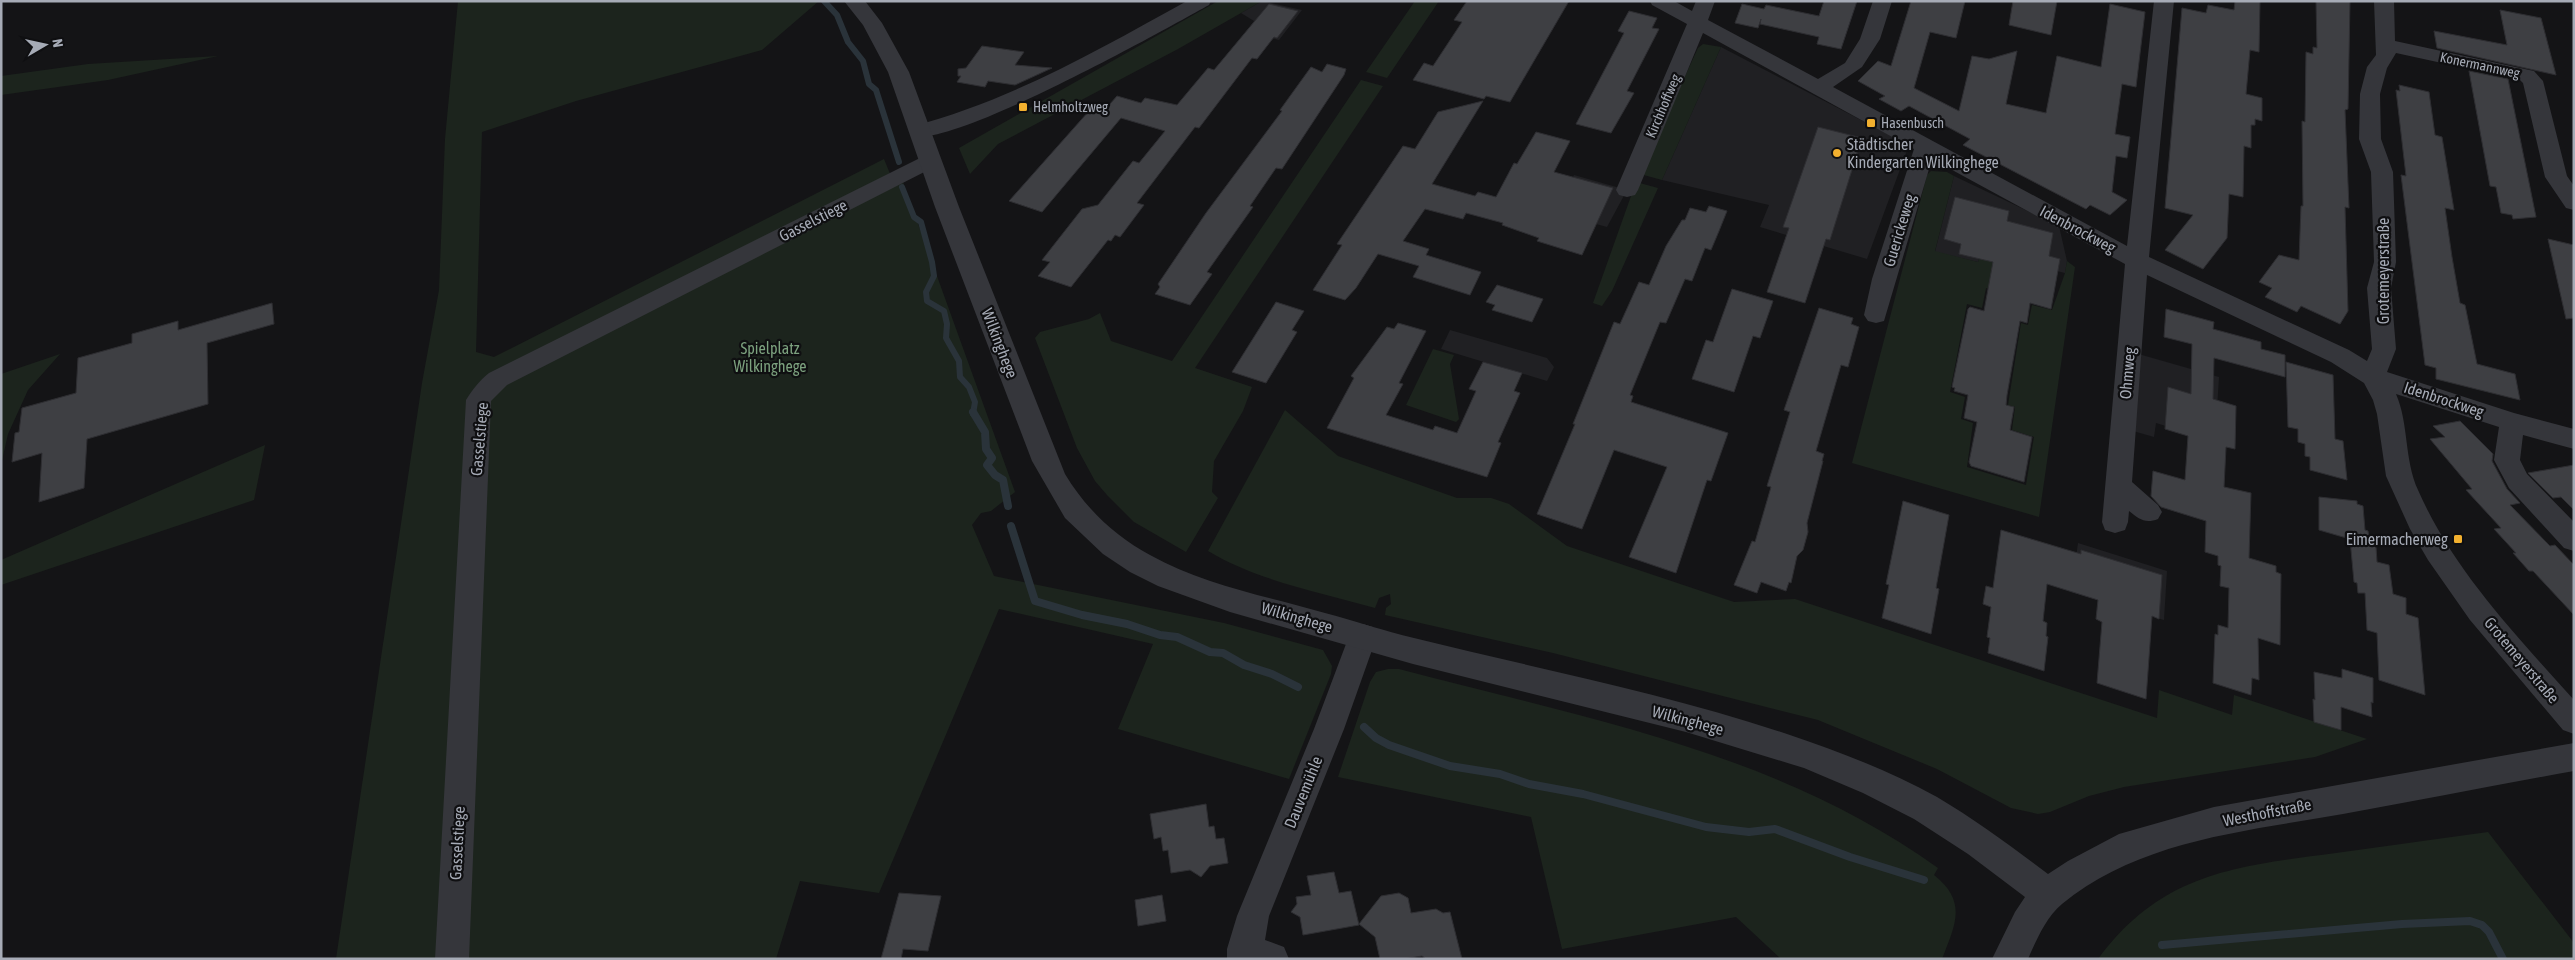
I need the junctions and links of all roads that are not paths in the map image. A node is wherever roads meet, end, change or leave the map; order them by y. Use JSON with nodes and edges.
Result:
{"nodes":[{"id":1,"x":854,"y":1,"type":"edge"},
{"id":2,"x":1202,"y":1,"type":"edge"},
{"id":3,"x":1659,"y":1,"type":"edge"},
{"id":4,"x":1706,"y":1,"type":"edge"},
{"id":5,"x":1883,"y":1,"type":"edge"},
{"id":6,"x":2164,"y":1,"type":"edge"},
{"id":7,"x":2384,"y":1,"type":"edge"},
{"id":8,"x":1699,"y":21,"type":"junction"},
{"id":9,"x":2387,"y":46,"type":"junction"},
{"id":10,"x":1818,"y":88,"type":"junction"},
{"id":11,"x":920,"y":131,"type":"junction"},
{"id":12,"x":1925,"y":147,"type":"junction"},
{"id":13,"x":930,"y":160,"type":"junction"},
{"id":14,"x":1627,"y":190,"type":"dead end"},
{"id":15,"x":2574,"y":203,"type":"edge"},
{"id":16,"x":2137,"y":261,"type":"junction"},
{"id":17,"x":1876,"y":315,"type":"dead end"},
{"id":18,"x":2373,"y":377,"type":"junction"},
{"id":19,"x":2512,"y":422,"type":"junction"},
{"id":20,"x":2574,"y":439,"type":"edge"},
{"id":21,"x":2117,"y":485,"type":"junction"},
{"id":22,"x":2148,"y":512,"type":"dead end"},
{"id":23,"x":2115,"y":522,"type":"dead end"},
{"id":24,"x":2574,"y":540,"type":"edge"},
{"id":25,"x":1363,"y":636,"type":"junction"},
{"id":26,"x":2574,"y":721,"type":"edge"},
{"id":27,"x":2574,"y":757,"type":"edge"},
{"id":28,"x":2048,"y":894,"type":"junction"},
{"id":29,"x":1253,"y":956,"type":"edge"},
{"id":30,"x":452,"y":959,"type":"edge"},
{"id":31,"x":2009,"y":959,"type":"edge"}],
"edges":[{"from":1,"to":11,"type":"street","name":"Wilkinghege"},
{"from":2,"to":11,"type":"street"},
{"from":3,"to":8,"type":"street","name":"Idenbrockweg"},
{"from":4,"to":8,"type":"street","name":"Kirchhoffweg"},
{"from":5,"to":10,"type":"street"},
{"from":6,"to":16,"type":"street"},
{"from":7,"to":9,"type":"street","name":"Grotemeyerstraße"},
{"from":8,"to":10,"type":"street","name":"Idenbrockweg"},
{"from":8,"to":14,"type":"street","name":"Kirchhoffweg"},
{"from":9,"to":15,"type":"street","name":"Konermannweg"},
{"from":9,"to":18,"type":"street","name":"Grotemeyerstraße"},
{"from":10,"to":12,"type":"street","name":"Idenbrockweg"},
{"from":11,"to":13,"type":"street","name":"Wilkinghege"},
{"from":12,"to":16,"type":"street","name":"Idenbrockweg"},
{"from":12,"to":17,"type":"street","name":"Guerickeweg"},
{"from":13,"to":25,"type":"street","name":"Wilkinghege"},
{"from":13,"to":30,"type":"street","name":"Gasselstiege"},
{"from":16,"to":18,"type":"street","name":"Idenbrockweg"},
{"from":16,"to":21,"type":"street","name":"Ohmweg"},
{"from":18,"to":19,"type":"street","name":"Idenbrockweg"},
{"from":18,"to":26,"type":"street","name":"Grotemeyerstraße"},
{"from":19,"to":20,"type":"street","name":"Idenbrockweg"},
{"from":19,"to":24,"type":"street"},
{"from":21,"to":22,"type":"street"},
{"from":21,"to":23,"type":"street","name":"Ohmweg"},
{"from":25,"to":28,"type":"street","name":"Wilkinghege"},
{"from":25,"to":29,"type":"street","name":"Dauvemühle"},
{"from":27,"to":28,"type":"street","name":"Westhoffstraße"},
{"from":28,"to":31,"type":"street","name":"Westhoffstraße"}]}
